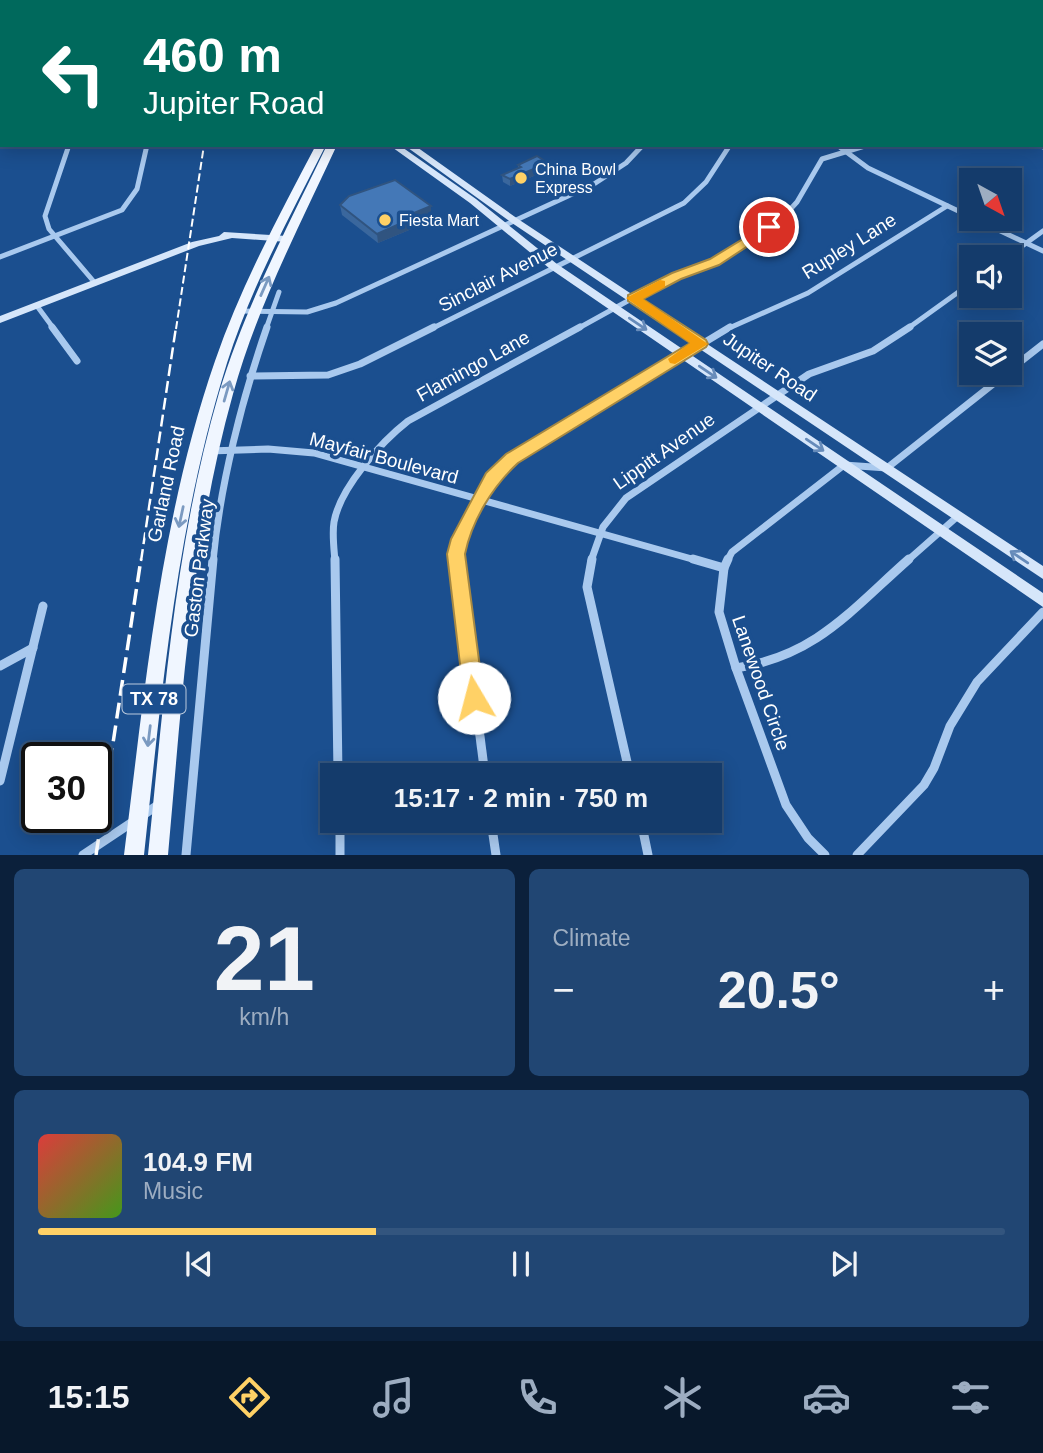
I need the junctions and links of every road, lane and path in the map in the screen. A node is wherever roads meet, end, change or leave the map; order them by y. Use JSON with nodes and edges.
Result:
{"nodes":[{"id":1,"x":68,"y":147,"type":"edge"},
{"id":2,"x":147,"y":147,"type":"edge"},
{"id":3,"x":398,"y":147,"type":"edge"},
{"id":4,"x":411,"y":147,"type":"edge"},
{"id":5,"x":641,"y":147,"type":"edge"},
{"id":6,"x":729,"y":147,"type":"edge"},
{"id":7,"x":839,"y":147,"type":"edge"},
{"id":8,"x":861,"y":147,"type":"edge"},
{"id":9,"x":321,"y":152,"type":"edge"},
{"id":10,"x":845,"y":152,"type":"junction"},
{"id":11,"x":463,"y":188,"type":"junction"},
{"id":12,"x":294,"y":199,"type":"junction"},
{"id":13,"x":307,"y":199,"type":"junction"},
{"id":14,"x":947,"y":206,"type":"junction"},
{"id":15,"x":959,"y":212,"type":"edge"},
{"id":16,"x":515,"y":221,"type":"junction"},
{"id":17,"x":502,"y":227,"type":"junction"},
{"id":18,"x":1001,"y":231,"type":"edge"},
{"id":19,"x":1043,"y":231,"type":"edge"},
{"id":20,"x":56,"y":237,"type":"junction"},
{"id":21,"x":280,"y":239,"type":"junction"},
{"id":22,"x":1026,"y":243,"type":"junction"},
{"id":23,"x":1022,"y":246,"type":"edge"},
{"id":24,"x":1043,"y":251,"type":"edge"},
{"id":25,"x":0,"y":257,"type":"edge"},
{"id":26,"x":572,"y":257,"type":"junction"},
{"id":27,"x":553,"y":266,"type":"junction"},
{"id":28,"x":95,"y":283,"type":"junction"},
{"id":29,"x":279,"y":292,"type":"dead end"},
{"id":30,"x":959,"y":292,"type":"edge"},
{"id":31,"x":633,"y":298,"type":"junction"},
{"id":32,"x":37,"y":306,"type":"junction"},
{"id":33,"x":614,"y":308,"type":"junction"},
{"id":34,"x":247,"y":312,"type":"junction"},
{"id":35,"x":271,"y":313,"type":"junction"},
{"id":36,"x":0,"y":320,"type":"edge"},
{"id":37,"x":701,"y":344,"type":"junction"},
{"id":38,"x":1043,"y":344,"type":"edge"},
{"id":39,"x":683,"y":355,"type":"junction"},
{"id":40,"x":76,"y":361,"type":"dead end"},
{"id":41,"x":1022,"y":361,"type":"edge"},
{"id":42,"x":250,"y":376,"type":"junction"},
{"id":43,"x":992,"y":385,"type":"edge"},
{"id":44,"x":777,"y":395,"type":"junction"},
{"id":45,"x":759,"y":407,"type":"junction"},
{"id":46,"x":846,"y":441,"type":"junction"},
{"id":47,"x":232,"y":449,"type":"junction"},
{"id":48,"x":203,"y":452,"type":"junction"},
{"id":49,"x":844,"y":465,"type":"junction"},
{"id":50,"x":364,"y":467,"type":"junction"},
{"id":51,"x":887,"y":468,"type":"junction"},
{"id":52,"x":880,"y":489,"type":"junction"},
{"id":53,"x":479,"y":499,"type":"junction"},
{"id":54,"x":958,"y":516,"type":"junction"},
{"id":55,"x":941,"y":531,"type":"junction"},
{"id":56,"x":602,"y":533,"type":"junction"},
{"id":57,"x":724,"y":568,"type":"junction"},
{"id":58,"x":1043,"y":573,"type":"edge"},
{"id":59,"x":1043,"y":601,"type":"edge"},
{"id":60,"x":43,"y":606,"type":"dead end"},
{"id":61,"x":1043,"y":612,"type":"edge"},
{"id":62,"x":184,"y":617,"type":"junction"},
{"id":63,"x":164,"y":619,"type":"junction"},
{"id":64,"x":33,"y":648,"type":"junction"},
{"id":65,"x":0,"y":666,"type":"edge"},
{"id":66,"x":736,"y":668,"type":"junction"},
{"id":67,"x":338,"y":763,"type":"edge"},
{"id":68,"x":483,"y":763,"type":"edge"},
{"id":69,"x":627,"y":763,"type":"edge"},
{"id":70,"x":0,"y":781,"type":"edge"},
{"id":71,"x":163,"y":801,"type":"junction"},
{"id":72,"x":139,"y":817,"type":"junction"},
{"id":73,"x":340,"y":833,"type":"edge"},
{"id":74,"x":493,"y":833,"type":"edge"},
{"id":75,"x":643,"y":833,"type":"edge"},
{"id":76,"x":83,"y":855,"type":"edge"},
{"id":77,"x":135,"y":855,"type":"edge"},
{"id":78,"x":158,"y":855,"type":"edge"},
{"id":79,"x":186,"y":855,"type":"edge"},
{"id":80,"x":340,"y":855,"type":"edge"},
{"id":81,"x":496,"y":855,"type":"edge"},
{"id":82,"x":648,"y":855,"type":"edge"},
{"id":83,"x":825,"y":855,"type":"edge"},
{"id":84,"x":856,"y":855,"type":"edge"}],
"edges":[{"from":1,"to":20,"type":"street"},
{"from":2,"to":20,"type":"street"},
{"from":3,"to":11,"type":"main road","name":"Jupiter Road"},
{"from":4,"to":11,"type":"main road","name":"Jupiter Road"},
{"from":5,"to":16,"type":"street"},
{"from":6,"to":26,"type":"street","name":"Sinclair Avenue"},
{"from":7,"to":10,"type":"street"},
{"from":8,"to":10,"type":"street","name":"Flamingo Lane"},
{"from":9,"to":12,"type":"main road","name":"Garland Road","number":"TX 78"},
{"from":9,"to":13,"type":"main road","name":"Garland Road","number":"TX 78"},
{"from":10,"to":14,"type":"street"},
{"from":10,"to":31,"type":"street","name":"Flamingo Lane"},
{"from":11,"to":16,"type":"main road","name":"Jupiter Road"},
{"from":11,"to":17,"type":"main road","name":"Jupiter Road"},
{"from":12,"to":13,"type":"main road"},
{"from":12,"to":21,"type":"main road","name":"Garland Road","number":"TX 78"},
{"from":13,"to":21,"type":"main road","name":"Garland Road","number":"TX 78"},
{"from":14,"to":15,"type":"street"},
{"from":14,"to":37,"type":"street","name":"Rupley Lane"},
{"from":16,"to":17,"type":"street"},
{"from":16,"to":26,"type":"main road","name":"Jupiter Road"},
{"from":17,"to":27,"type":"main road","name":"Jupiter Road"},
{"from":17,"to":35,"type":"street"},
{"from":18,"to":22,"type":"street"},
{"from":19,"to":22,"type":"street"},
{"from":20,"to":25,"type":"street"},
{"from":20,"to":28,"type":"street"},
{"from":21,"to":28,"type":"main road"},
{"from":21,"to":34,"type":"main road","name":"Garland Road","number":"TX 78"},
{"from":22,"to":23,"type":"street"},
{"from":22,"to":24,"type":"street"},
{"from":26,"to":27,"type":"street","name":"Sinclair Avenue"},
{"from":26,"to":31,"type":"main road","name":"Jupiter Road"},
{"from":27,"to":33,"type":"main road","name":"Jupiter Road"},
{"from":27,"to":42,"type":"street","name":"Sinclair Avenue"},
{"from":28,"to":32,"type":"main road"},
{"from":29,"to":35,"type":"street","name":"Gaston Parkway"},
{"from":30,"to":44,"type":"street","name":"Lippitt Avenue"},
{"from":31,"to":33,"type":"street","name":"Flamingo Lane"},
{"from":31,"to":37,"type":"main road","name":"Jupiter Road"},
{"from":32,"to":36,"type":"main road"},
{"from":32,"to":40,"type":"street"},
{"from":33,"to":39,"type":"main road","name":"Jupiter Road","one_way":true},
{"from":33,"to":50,"type":"street","name":"Flamingo Lane"},
{"from":34,"to":35,"type":"street"},
{"from":34,"to":48,"type":"main road","name":"Garland Road","number":"TX 78"},
{"from":35,"to":42,"type":"street","name":"Gaston Parkway"},
{"from":37,"to":39,"type":"street","name":"Rupley Lane"},
{"from":37,"to":44,"type":"main road","name":"Jupiter Road"},
{"from":38,"to":41,"type":"street"},
{"from":39,"to":45,"type":"main road","name":"Jupiter Road","one_way":true},
{"from":39,"to":53,"type":"street","name":"Rupley Lane"},
{"from":42,"to":47,"type":"street","name":"Gaston Parkway"},
{"from":43,"to":51,"type":"street"},
{"from":44,"to":45,"type":"street","name":"Lippitt Avenue"},
{"from":44,"to":46,"type":"main road","name":"Jupiter Road"},
{"from":45,"to":49,"type":"main road","name":"Jupiter Road","one_way":true},
{"from":45,"to":56,"type":"street","name":"Lippitt Avenue"},
{"from":46,"to":49,"type":"main road"},
{"from":46,"to":51,"type":"main road","name":"Jupiter Road"},
{"from":47,"to":48,"type":"street","name":"Mayfair Boulevard"},
{"from":47,"to":50,"type":"street","name":"Mayfair Boulevard"},
{"from":47,"to":79,"type":"street","name":"Gaston Parkway"},
{"from":48,"to":62,"type":"main road","name":"Garland Road","number":"TX 78"},
{"from":48,"to":63,"type":"main road","name":"Garland Road","number":"TX 78","one_way":true},
{"from":49,"to":51,"type":"street"},
{"from":49,"to":52,"type":"main road","name":"Jupiter Road"},
{"from":49,"to":57,"type":"street"},
{"from":50,"to":53,"type":"street","name":"Mayfair Boulevard"},
{"from":50,"to":67,"type":"street","name":"Flamingo Lane"},
{"from":51,"to":52,"type":"main road"},
{"from":51,"to":54,"type":"main road","name":"Jupiter Road"},
{"from":52,"to":55,"type":"main road","name":"Jupiter Road"},
{"from":53,"to":56,"type":"street","name":"Mayfair Boulevard"},
{"from":53,"to":68,"type":"street","name":"Rupley Lane"},
{"from":54,"to":55,"type":"street"},
{"from":58,"to":54,"type":"main road","name":"Jupiter Road","one_way":true},
{"from":55,"to":59,"type":"main road","name":"Jupiter Road"},
{"from":55,"to":66,"type":"street"},
{"from":56,"to":57,"type":"street","name":"Mayfair Boulevard"},
{"from":56,"to":69,"type":"street","name":"Lippitt Avenue"},
{"from":57,"to":66,"type":"street","name":"Lanewood Circle"},
{"from":60,"to":64,"type":"street"},
{"from":61,"to":84,"type":"street"},
{"from":62,"to":63,"type":"main road"},
{"from":62,"to":71,"type":"main road","name":"Garland Road","number":"TX 78"},
{"from":63,"to":72,"type":"main road","name":"Garland Road","number":"TX 78","one_way":true},
{"from":64,"to":65,"type":"street"},
{"from":64,"to":70,"type":"street"},
{"from":66,"to":83,"type":"street","name":"Lanewood Circle"},
{"from":71,"to":72,"type":"street"},
{"from":71,"to":78,"type":"main road","name":"Garland Road","number":"TX 78"},
{"from":72,"to":76,"type":"street"},
{"from":72,"to":77,"type":"main road","name":"Garland Road","number":"TX 78"},
{"from":73,"to":80,"type":"street"},
{"from":74,"to":81,"type":"street"},
{"from":75,"to":82,"type":"street"}]}
